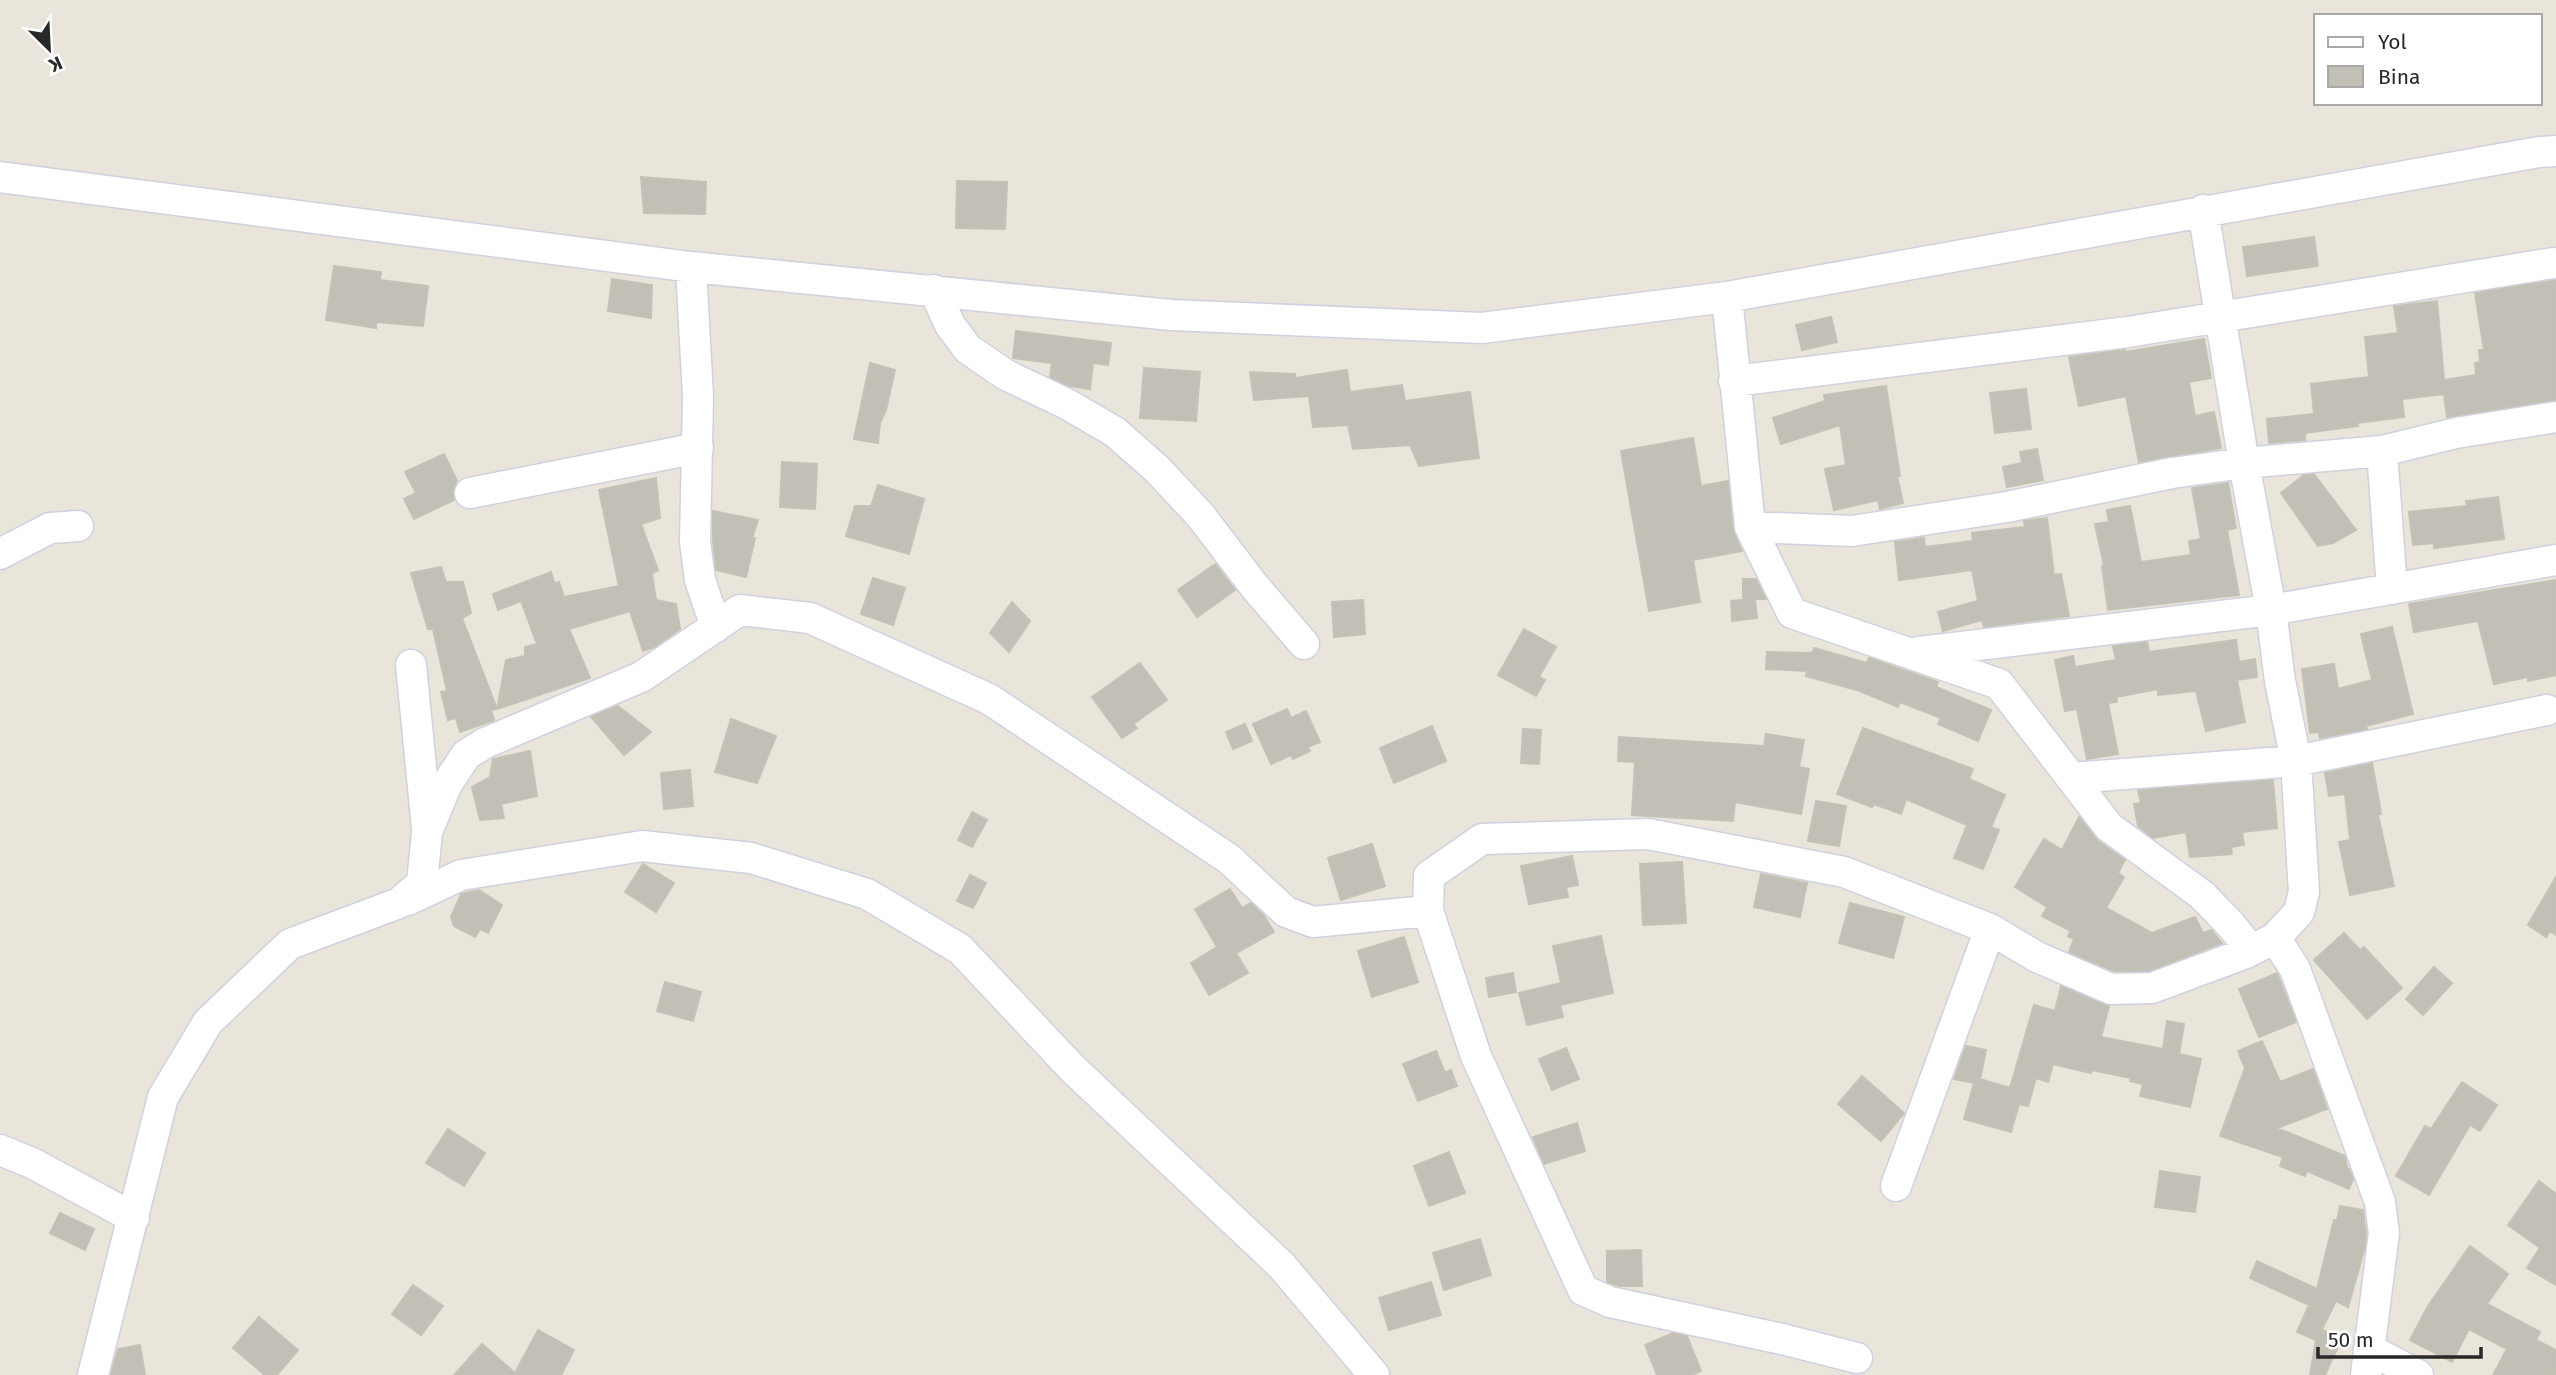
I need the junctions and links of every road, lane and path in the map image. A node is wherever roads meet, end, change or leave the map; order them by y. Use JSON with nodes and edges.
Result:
{"nodes":[{"id":1,"x":2556,"y":151,"type":"edge"},
{"id":2,"x":0,"y":177,"type":"edge"},
{"id":3,"x":2203,"y":210,"type":"junction"},
{"id":4,"x":2553,"y":263,"type":"dead end"},
{"id":5,"x":691,"y":267,"type":"junction"},
{"id":6,"x":934,"y":290,"type":"junction"},
{"id":7,"x":1727,"y":297,"type":"junction"},
{"id":8,"x":2220,"y":315,"type":"junction"},
{"id":9,"x":1734,"y":381,"type":"junction"},
{"id":10,"x":2556,"y":417,"type":"edge"},
{"id":11,"x":698,"y":448,"type":"junction"},
{"id":12,"x":2382,"y":452,"type":"junction"},
{"id":13,"x":2244,"y":463,"type":"junction"},
{"id":14,"x":470,"y":493,"type":"dead end"},
{"id":15,"x":78,"y":526,"type":"dead end"},
{"id":16,"x":1750,"y":527,"type":"junction"},
{"id":17,"x":0,"y":554,"type":"edge"},
{"id":18,"x":2556,"y":560,"type":"edge"},
{"id":19,"x":2392,"y":589,"type":"junction"},
{"id":20,"x":2271,"y":610,"type":"junction"},
{"id":21,"x":716,"y":627,"type":"junction"},
{"id":22,"x":1304,"y":644,"type":"dead end"},
{"id":23,"x":1910,"y":653,"type":"junction"},
{"id":24,"x":411,"y":665,"type":"dead end"},
{"id":25,"x":2547,"y":710,"type":"dead end"},
{"id":26,"x":2296,"y":761,"type":"junction"},
{"id":27,"x":2071,"y":778,"type":"junction"},
{"id":28,"x":427,"y":832,"type":"junction"},
{"id":29,"x":399,"y":904,"type":"junction"},
{"id":30,"x":1428,"y":911,"type":"junction"},
{"id":31,"x":1990,"y":929,"type":"junction"},
{"id":32,"x":2263,"y":944,"type":"junction"},
{"id":33,"x":0,"y":1150,"type":"edge"},
{"id":34,"x":1896,"y":1186,"type":"dead end"},
{"id":35,"x":134,"y":1218,"type":"junction"},
{"id":36,"x":1857,"y":1358,"type":"dead end"},
{"id":37,"x":2367,"y":1362,"type":"edge"},
{"id":38,"x":93,"y":1375,"type":"edge"},
{"id":39,"x":1374,"y":1375,"type":"edge"},
{"id":40,"x":2418,"y":1375,"type":"edge"}],
"edges":[{"from":1,"to":3,"type":"street"},
{"from":2,"to":5,"type":"street"},
{"from":3,"to":7,"type":"street"},
{"from":3,"to":8,"type":"street"},
{"from":4,"to":8,"type":"street"},
{"from":5,"to":6,"type":"street"},
{"from":5,"to":11,"type":"street"},
{"from":6,"to":7,"type":"street"},
{"from":6,"to":22,"type":"street"},
{"from":7,"to":9,"type":"street"},
{"from":8,"to":9,"type":"street"},
{"from":8,"to":13,"type":"street"},
{"from":9,"to":16,"type":"street"},
{"from":10,"to":12,"type":"street"},
{"from":11,"to":14,"type":"street"},
{"from":11,"to":21,"type":"street"},
{"from":12,"to":13,"type":"street"},
{"from":12,"to":19,"type":"street"},
{"from":13,"to":16,"type":"street"},
{"from":13,"to":20,"type":"street"},
{"from":15,"to":17,"type":"street"},
{"from":16,"to":23,"type":"street"},
{"from":18,"to":19,"type":"street"},
{"from":19,"to":20,"type":"street"},
{"from":20,"to":23,"type":"street"},
{"from":20,"to":26,"type":"street"},
{"from":21,"to":28,"type":"street"},
{"from":21,"to":30,"type":"street"},
{"from":23,"to":27,"type":"street"},
{"from":24,"to":28,"type":"street"},
{"from":25,"to":26,"type":"street"},
{"from":26,"to":27,"type":"street"},
{"from":26,"to":32,"type":"street"},
{"from":27,"to":32,"type":"street"},
{"from":28,"to":29,"type":"street"},
{"from":29,"to":35,"type":"street"},
{"from":29,"to":39,"type":"street"},
{"from":30,"to":31,"type":"street"},
{"from":30,"to":36,"type":"street"},
{"from":31,"to":32,"type":"street"},
{"from":31,"to":34,"type":"street"},
{"from":32,"to":37,"type":"street"},
{"from":33,"to":35,"type":"street"},
{"from":35,"to":38,"type":"street"},
{"from":37,"to":40,"type":"street"}]}
